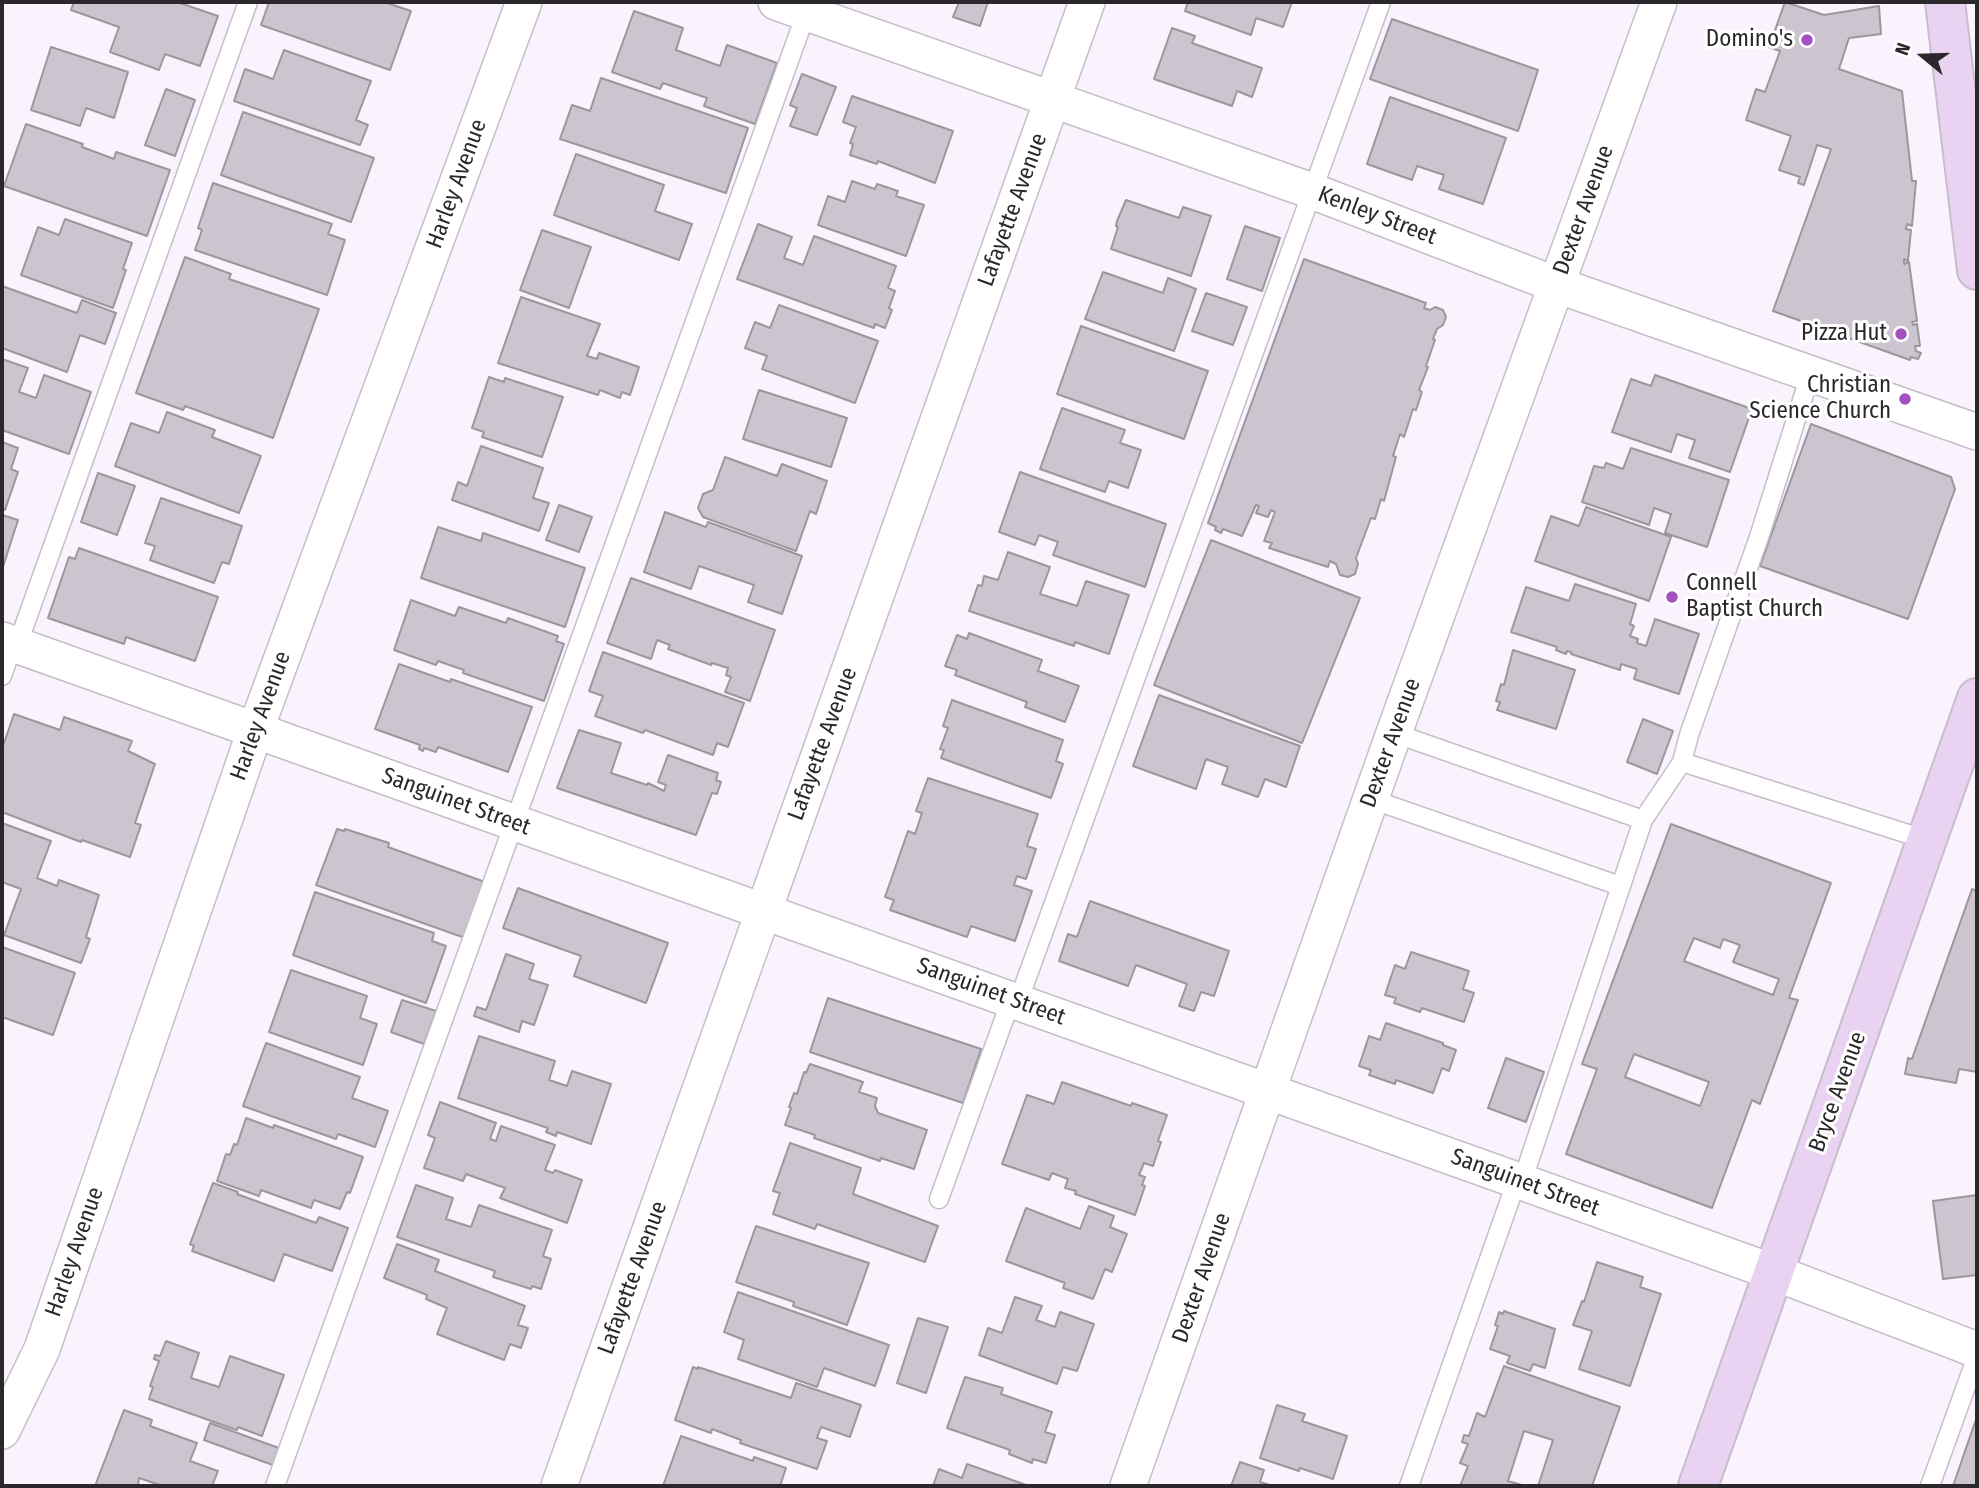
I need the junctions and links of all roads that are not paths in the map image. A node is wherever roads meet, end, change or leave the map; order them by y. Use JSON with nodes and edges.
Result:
{"nodes":[{"id":1,"x":248,"y":2,"type":"edge"},
{"id":2,"x":524,"y":2,"type":"edge"},
{"id":3,"x":1087,"y":2,"type":"edge"},
{"id":4,"x":1381,"y":2,"type":"edge"},
{"id":5,"x":1660,"y":2,"type":"edge"},
{"id":6,"x":1945,"y":2,"type":"edge"},
{"id":7,"x":798,"y":5,"type":"edge"},
{"id":8,"x":1052,"y":99,"type":"junction"},
{"id":9,"x":1312,"y":191,"type":"junction"},
{"id":10,"x":1977,"y":270,"type":"edge"},
{"id":11,"x":1557,"y":285,"type":"junction"},
{"id":12,"x":1810,"y":375,"type":"junction"},
{"id":13,"x":1977,"y":432,"type":"edge"},
{"id":14,"x":8,"y":652,"type":"edge"},
{"id":15,"x":1977,"y":698,"type":"edge"},
{"id":16,"x":255,"y":731,"type":"junction"},
{"id":17,"x":1394,"y":733,"type":"junction"},
{"id":18,"x":1682,"y":762,"type":"junction"},
{"id":19,"x":1371,"y":799,"type":"junction"},
{"id":20,"x":1643,"y":820,"type":"junction"},
{"id":21,"x":513,"y":823,"type":"junction"},
{"id":22,"x":1927,"y":840,"type":"junction"},
{"id":23,"x":1620,"y":886,"type":"junction"},
{"id":24,"x":763,"y":911,"type":"junction"},
{"id":25,"x":1015,"y":1001,"type":"junction"},
{"id":26,"x":1268,"y":1091,"type":"junction"},
{"id":27,"x":1520,"y":1181,"type":"junction"},
{"id":28,"x":939,"y":1199,"type":"dead end"},
{"id":29,"x":1773,"y":1272,"type":"junction"},
{"id":30,"x":1977,"y":1350,"type":"edge"},
{"id":31,"x":1977,"y":1356,"type":"edge"},
{"id":32,"x":2,"y":1431,"type":"edge"},
{"id":33,"x":275,"y":1486,"type":"edge"},
{"id":34,"x":559,"y":1486,"type":"edge"},
{"id":35,"x":1128,"y":1486,"type":"edge"},
{"id":36,"x":1409,"y":1486,"type":"edge"},
{"id":37,"x":1698,"y":1486,"type":"edge"},
{"id":38,"x":1930,"y":1486,"type":"edge"}],
"edges":[{"from":1,"to":14,"type":"lane"},
{"from":2,"to":16,"type":"street","name":"Harley Avenue"},
{"from":3,"to":8,"type":"street","name":"Lafayette Avenue"},
{"from":4,"to":9,"type":"lane"},
{"from":5,"to":11,"type":"street","name":"Dexter Avenue"},
{"from":6,"to":10,"type":"street"},
{"from":7,"to":8,"type":"street","name":"Kenley Street"},
{"from":7,"to":21,"type":"lane"},
{"from":8,"to":9,"type":"street","name":"Kenley Street"},
{"from":8,"to":24,"type":"street","name":"Lafayette Avenue"},
{"from":9,"to":11,"type":"street","name":"Kenley Street"},
{"from":9,"to":25,"type":"lane"},
{"from":11,"to":12,"type":"street","name":"Kenley Street"},
{"from":11,"to":17,"type":"street","name":"Dexter Avenue"},
{"from":12,"to":13,"type":"street","name":"Kenley Street"},
{"from":12,"to":18,"type":"lane"},
{"from":14,"to":16,"type":"street","name":"Sanguinet Street"},
{"from":15,"to":22,"type":"street","name":"Bryce Avenue"},
{"from":16,"to":21,"type":"street","name":"Sanguinet Street"},
{"from":16,"to":32,"type":"street","name":"Harley Avenue"},
{"from":17,"to":19,"type":"street","name":"Dexter Avenue"},
{"from":17,"to":20,"type":"lane"},
{"from":18,"to":20,"type":"lane"},
{"from":18,"to":22,"type":"lane"},
{"from":19,"to":23,"type":"lane"},
{"from":19,"to":26,"type":"street","name":"Dexter Avenue"},
{"from":20,"to":23,"type":"lane"},
{"from":21,"to":24,"type":"street","name":"Sanguinet Street"},
{"from":21,"to":33,"type":"lane"},
{"from":22,"to":29,"type":"street","name":"Bryce Avenue"},
{"from":23,"to":27,"type":"lane"},
{"from":24,"to":25,"type":"street","name":"Sanguinet Street"},
{"from":24,"to":34,"type":"street","name":"Lafayette Avenue"},
{"from":25,"to":26,"type":"street","name":"Sanguinet Street"},
{"from":25,"to":28,"type":"lane"},
{"from":26,"to":27,"type":"street","name":"Sanguinet Street"},
{"from":26,"to":35,"type":"street","name":"Dexter Avenue"},
{"from":27,"to":29,"type":"street","name":"Sanguinet Street"},
{"from":27,"to":36,"type":"lane"},
{"from":29,"to":30,"type":"street","name":"Sanguinet Street"},
{"from":29,"to":37,"type":"street","name":"Bryce Avenue"},
{"from":31,"to":38,"type":"lane"}]}
